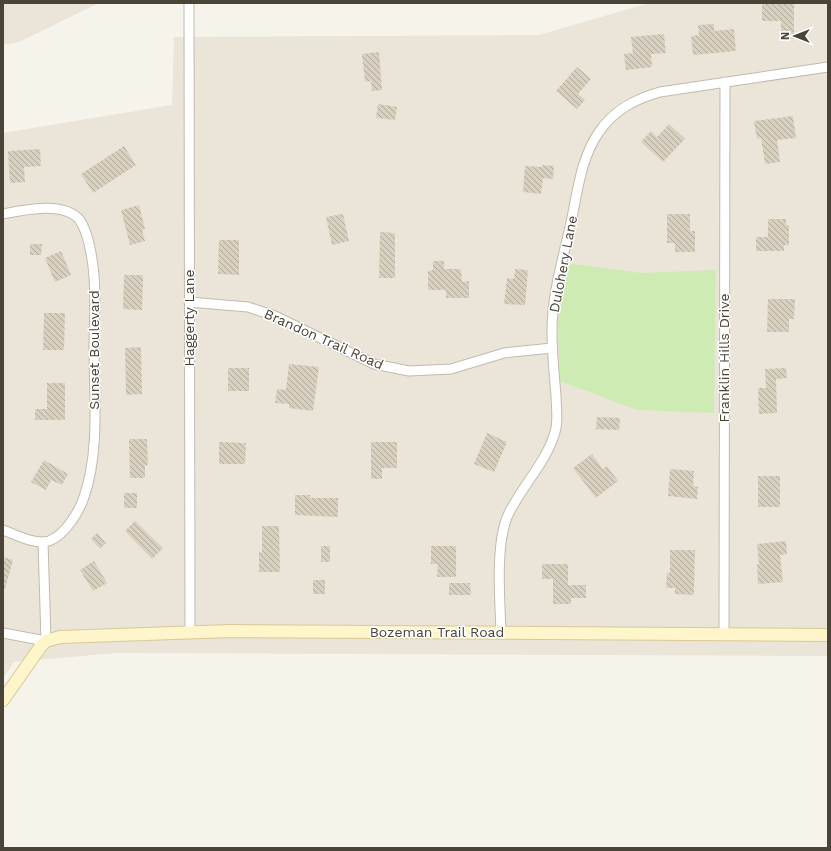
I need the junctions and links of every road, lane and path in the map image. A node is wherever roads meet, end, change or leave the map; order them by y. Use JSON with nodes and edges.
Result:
{"nodes":[{"id":1,"x":189,"y":3,"type":"edge"},
{"id":2,"x":828,"y":67,"type":"edge"},
{"id":3,"x":725,"y":82,"type":"junction"},
{"id":4,"x":3,"y":214,"type":"edge"},
{"id":5,"x":189,"y":302,"type":"junction"},
{"id":6,"x":552,"y":348,"type":"junction"},
{"id":7,"x":3,"y":530,"type":"edge"},
{"id":8,"x":43,"y":542,"type":"junction"},
{"id":9,"x":501,"y":632,"type":"junction"},
{"id":10,"x":3,"y":633,"type":"edge"},
{"id":11,"x":190,"y":633,"type":"junction"},
{"id":12,"x":724,"y":634,"type":"junction"},
{"id":13,"x":828,"y":635,"type":"edge"},
{"id":14,"x":46,"y":641,"type":"junction"},
{"id":15,"x":3,"y":700,"type":"edge"}],
"edges":[{"from":1,"to":5,"type":"street","name":"Haggerty Lane"},
{"from":2,"to":3,"type":"street","name":"Dulohery Lane"},
{"from":3,"to":6,"type":"street","name":"Dulohery Lane"},
{"from":3,"to":12,"type":"street","name":"Franklin Hills Drive"},
{"from":4,"to":8,"type":"street","name":"Sunset Boulevard"},
{"from":5,"to":6,"type":"street","name":"Brandon Trail Road"},
{"from":5,"to":11,"type":"street","name":"Haggerty Lane"},
{"from":6,"to":9,"type":"street","name":"Dulohery Lane"},
{"from":7,"to":8,"type":"street"},
{"from":8,"to":14,"type":"street"},
{"from":9,"to":11,"type":"street","name":"Bozeman Trail Road"},
{"from":9,"to":12,"type":"street","name":"Bozeman Trail Road"},
{"from":10,"to":14,"type":"street"},
{"from":11,"to":14,"type":"street","name":"Bozeman Trail Road"},
{"from":12,"to":13,"type":"street","name":"Bozeman Trail Road"},
{"from":14,"to":15,"type":"street"}]}
